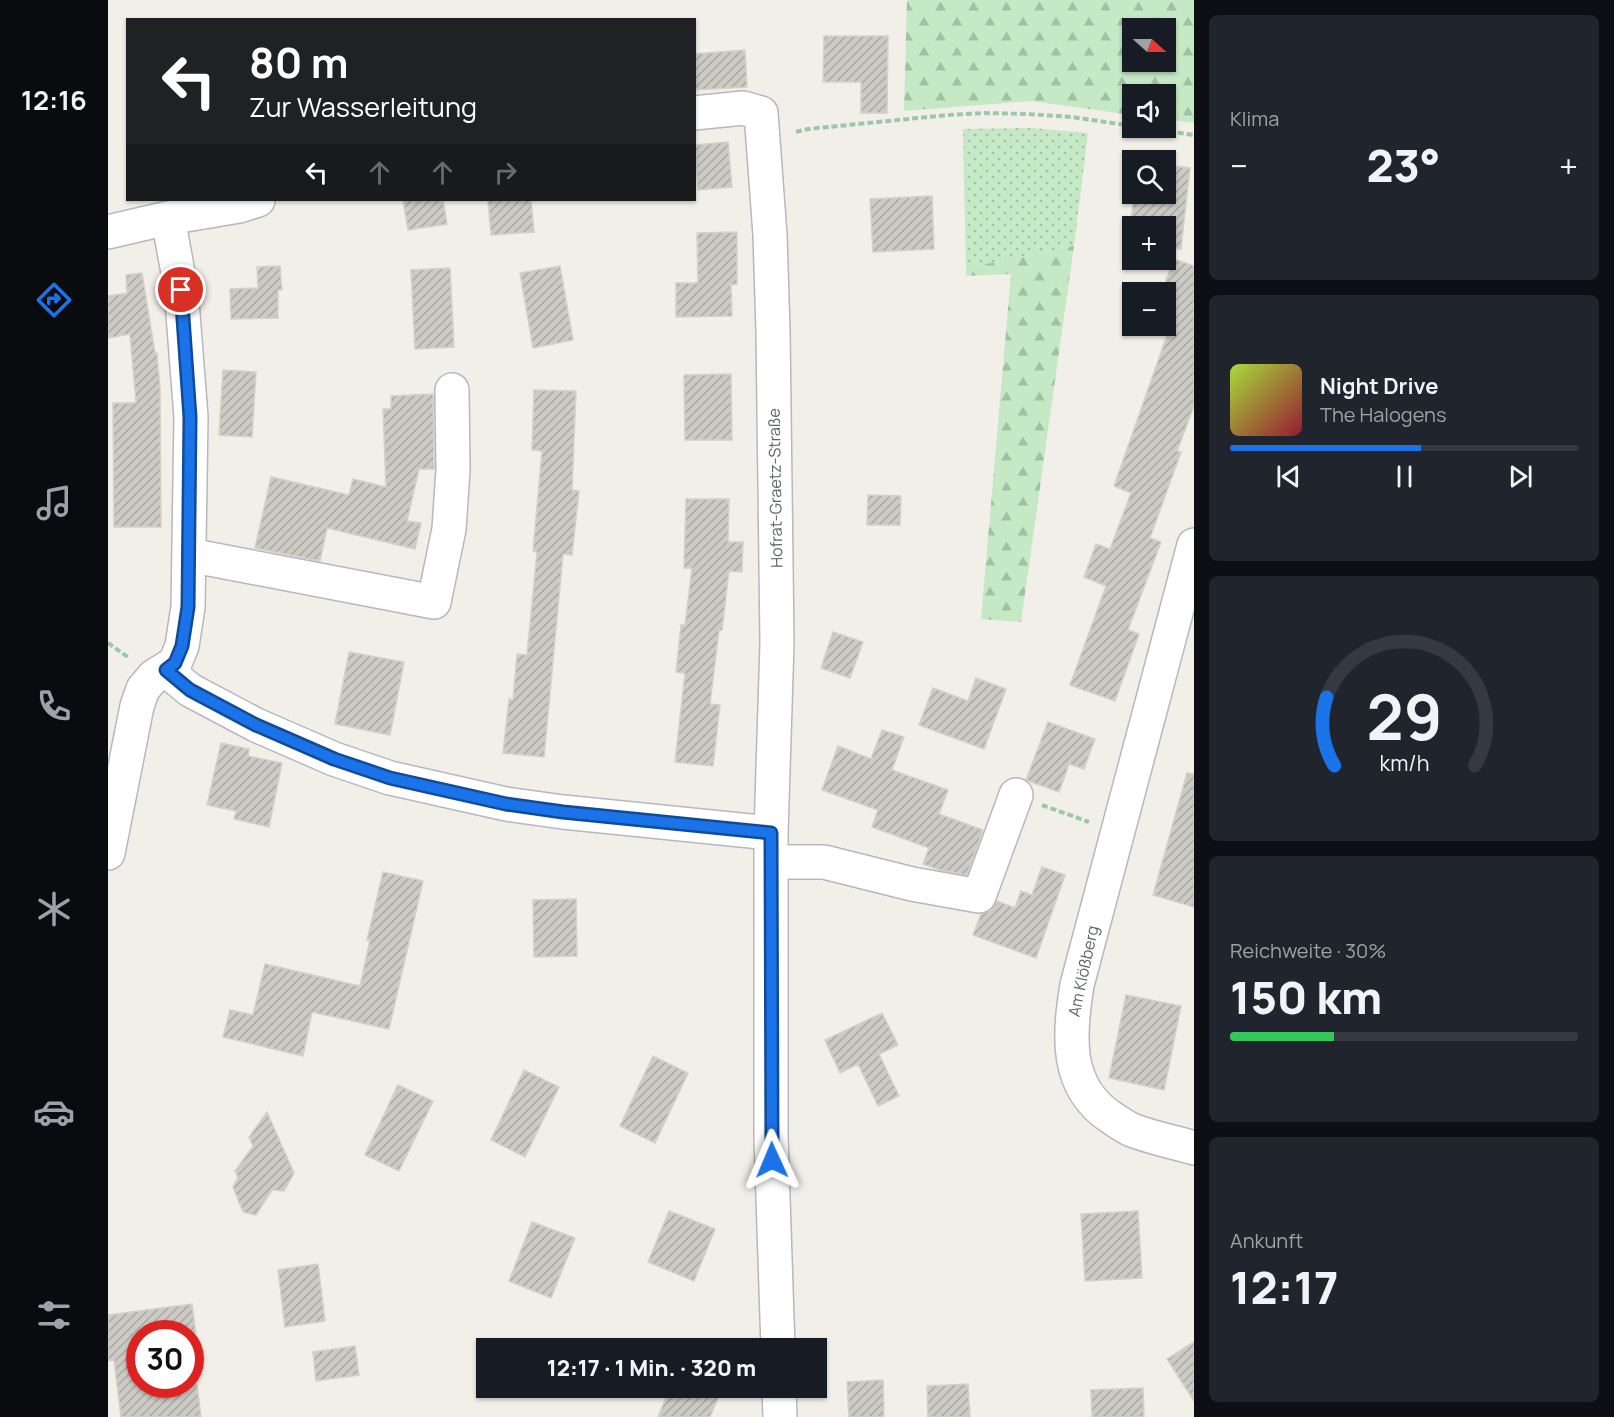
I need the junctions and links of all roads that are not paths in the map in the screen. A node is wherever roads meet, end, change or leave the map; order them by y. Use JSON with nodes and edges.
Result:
{"nodes":[{"id":1,"x":696,"y":113,"type":"edge"},
{"id":2,"x":255,"y":201,"type":"edge"},
{"id":3,"x":168,"y":218,"type":"junction"},
{"id":4,"x":108,"y":232,"type":"edge"},
{"id":5,"x":452,"y":390,"type":"dead end"},
{"id":6,"x":1194,"y":545,"type":"edge"},
{"id":7,"x":189,"y":555,"type":"junction"},
{"id":8,"x":166,"y":670,"type":"junction"},
{"id":9,"x":1031,"y":801,"type":"road end"},
{"id":10,"x":771,"y":848,"type":"junction"},
{"id":11,"x":108,"y":852,"type":"edge"},
{"id":12,"x":1194,"y":1148,"type":"edge"},
{"id":13,"x":778,"y":1338,"type":"edge"},
{"id":14,"x":779,"y":1398,"type":"edge"},
{"id":15,"x":780,"y":1417,"type":"edge"}],
"edges":[{"from":1,"to":10,"type":"street","name":"Hofrat-Graetz-Straße"},
{"from":2,"to":3,"type":"street"},
{"from":3,"to":4,"type":"street"},
{"from":3,"to":7,"type":"street"},
{"from":5,"to":7,"type":"street"},
{"from":6,"to":12,"type":"street","name":"Am Klößberg"},
{"from":7,"to":8,"type":"street"},
{"from":8,"to":10,"type":"street"},
{"from":8,"to":11,"type":"street"},
{"from":9,"to":10,"type":"street"},
{"from":10,"to":13,"type":"street","name":"Hofrat-Graetz-Straße"},
{"from":14,"to":15,"type":"street"}]}
